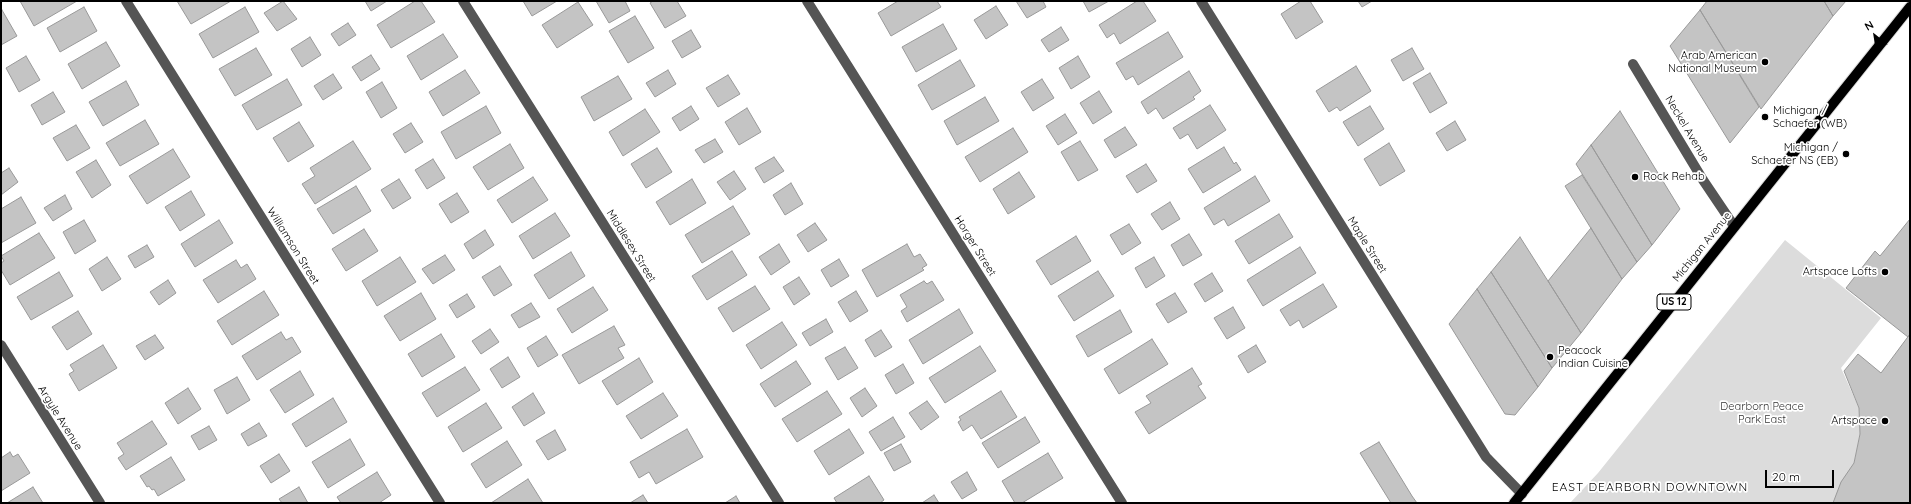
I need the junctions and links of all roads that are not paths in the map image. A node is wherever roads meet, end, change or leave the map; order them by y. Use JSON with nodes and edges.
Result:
{"nodes":[{"id":1,"x":126,"y":1,"type":"edge"},
{"id":2,"x":463,"y":1,"type":"edge"},
{"id":3,"x":807,"y":1,"type":"edge"},
{"id":4,"x":1201,"y":1,"type":"edge"},
{"id":5,"x":1910,"y":7,"type":"edge"},
{"id":6,"x":1633,"y":64,"type":"dead end"},
{"id":7,"x":1734,"y":226,"type":"junction"},
{"id":8,"x":1,"y":345,"type":"edge"},
{"id":9,"x":1522,"y":494,"type":"junction"},
{"id":10,"x":100,"y":503,"type":"edge"},
{"id":11,"x":440,"y":503,"type":"edge"},
{"id":12,"x":779,"y":503,"type":"edge"},
{"id":13,"x":1122,"y":503,"type":"edge"},
{"id":14,"x":1514,"y":503,"type":"edge"}],
"edges":[{"from":1,"to":11,"type":"street","name":"Williamson Street"},
{"from":2,"to":12,"type":"street","name":"Middlesex Street"},
{"from":3,"to":13,"type":"street","name":"Horger Street"},
{"from":4,"to":9,"type":"street","name":"Maple Street"},
{"from":5,"to":7,"type":"main road","name":"Michigan Avenue","number":"US 12"},
{"from":6,"to":7,"type":"street","name":"Neckel Avenue"},
{"from":7,"to":9,"type":"main road","name":"Michigan Avenue","number":"US 12"},
{"from":8,"to":10,"type":"street","name":"Argyle Avenue"},
{"from":9,"to":14,"type":"main road","name":"Michigan Avenue","number":"US 12"}]}
